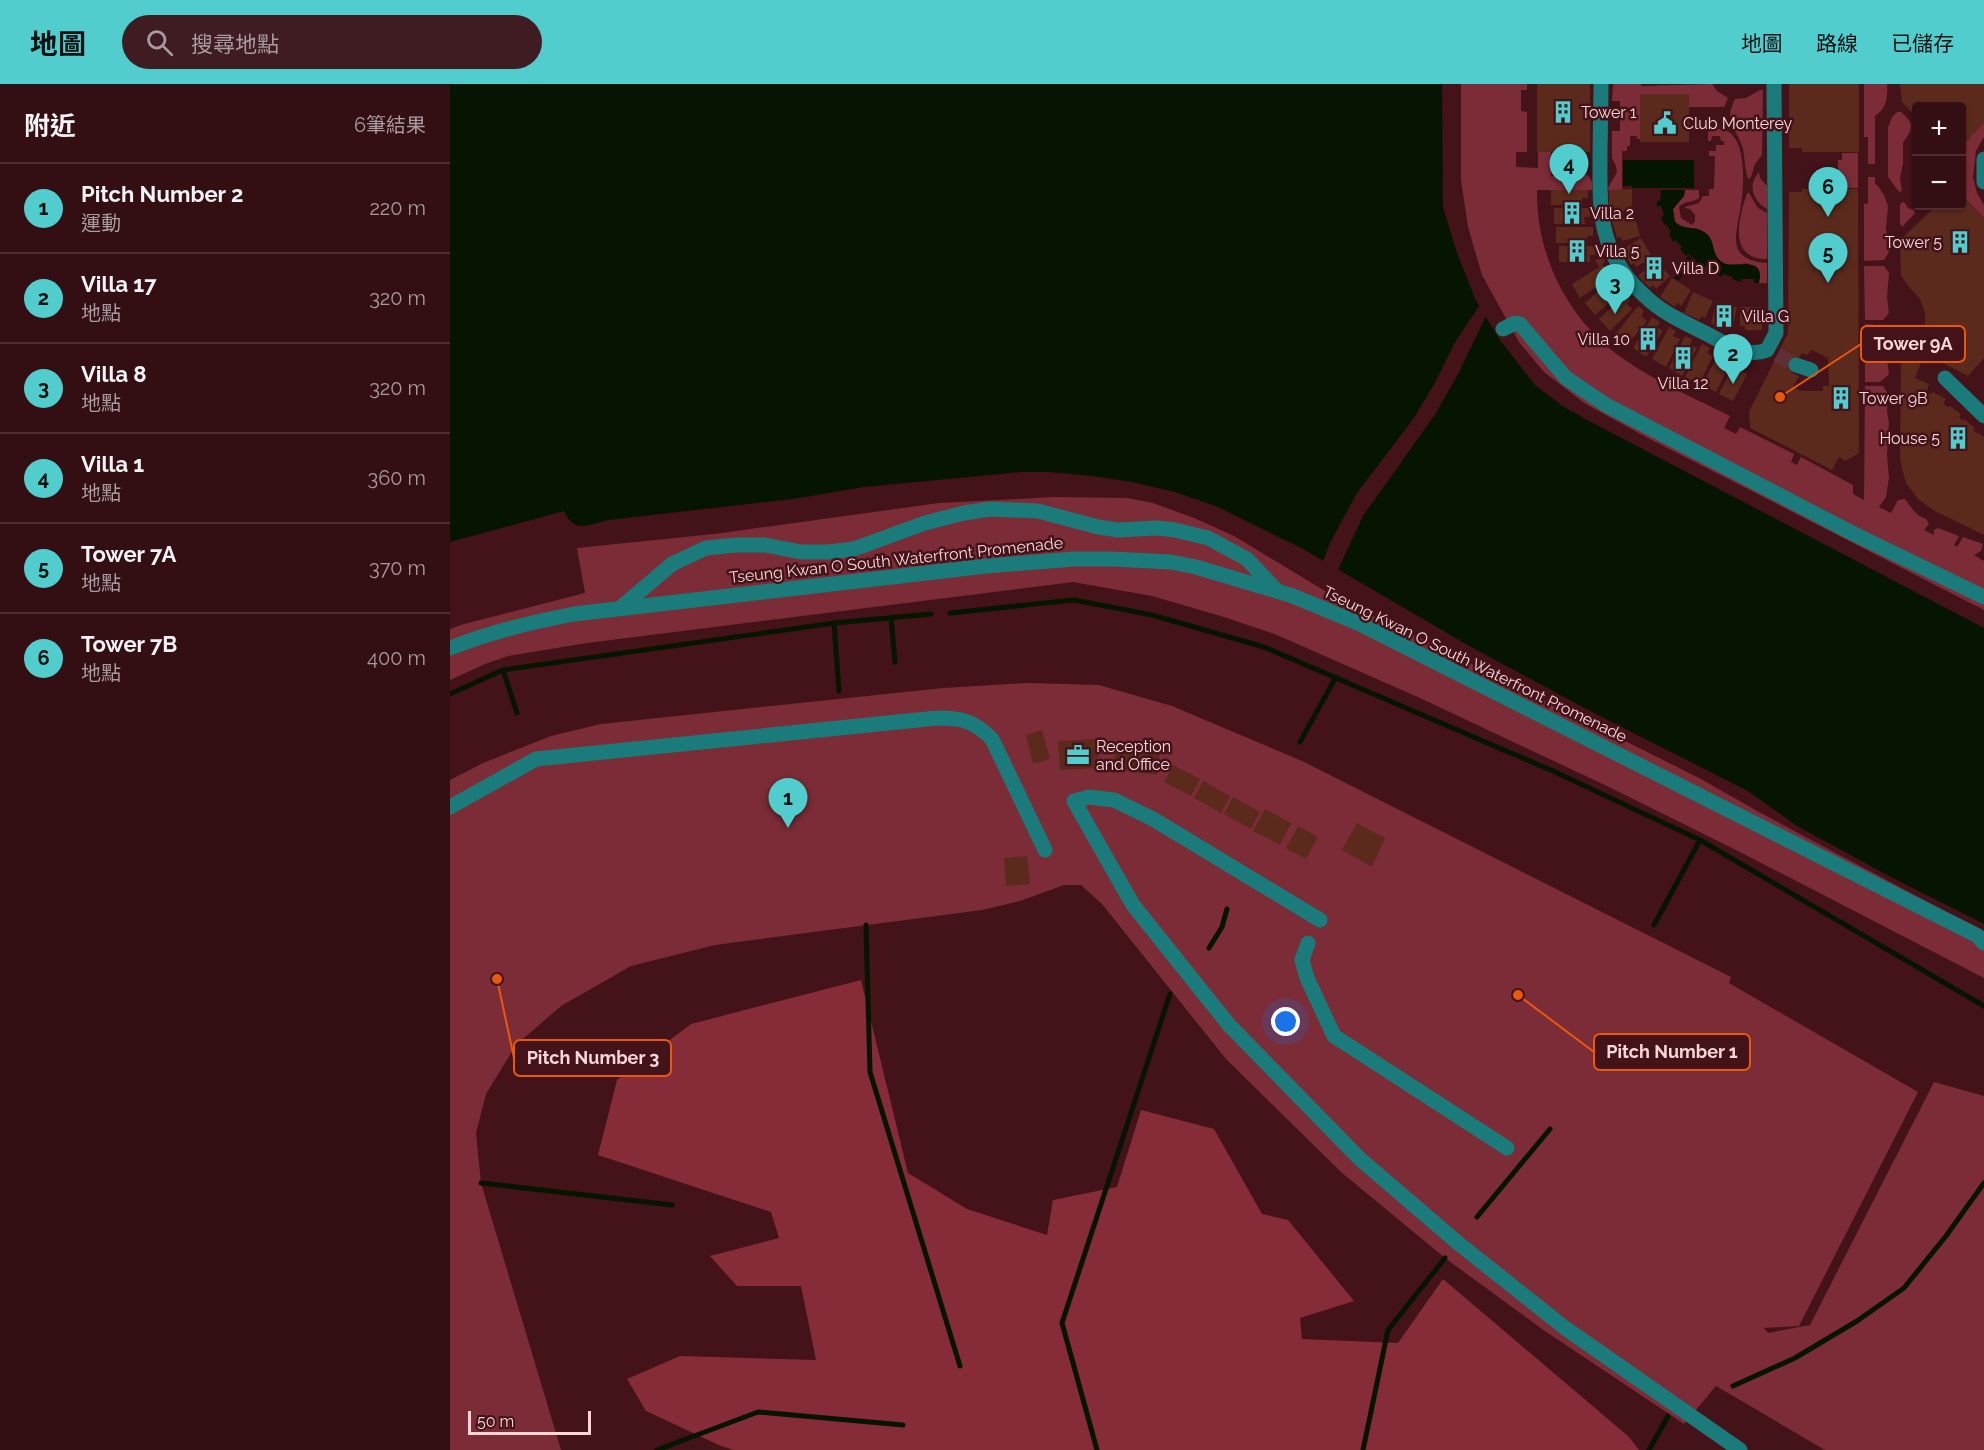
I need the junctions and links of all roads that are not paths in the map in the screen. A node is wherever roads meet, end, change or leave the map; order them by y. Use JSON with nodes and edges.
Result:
{"nodes":[{"id":1,"x":1601,"y":84,"type":"edge"},
{"id":2,"x":1774,"y":84,"type":"edge"},
{"id":3,"x":1984,"y":159,"type":"edge"},
{"id":4,"x":1984,"y":182,"type":"edge"},
{"id":5,"x":1503,"y":329,"type":"dead end"},
{"id":6,"x":1945,"y":378,"type":"dead end"},
{"id":7,"x":1981,"y":406,"type":"edge"},
{"id":8,"x":1277,"y":591,"type":"junction"},
{"id":9,"x":1984,"y":597,"type":"edge"},
{"id":10,"x":617,"y":610,"type":"junction"},
{"id":11,"x":450,"y":648,"type":"edge"},
{"id":12,"x":450,"y":807,"type":"edge"},
{"id":13,"x":1045,"y":850,"type":"dead end"},
{"id":14,"x":1320,"y":920,"type":"dead end"},
{"id":15,"x":1308,"y":943,"type":"dead end"},
{"id":16,"x":1984,"y":943,"type":"edge"},
{"id":17,"x":1507,"y":1148,"type":"dead end"},
{"id":18,"x":1740,"y":1450,"type":"edge"}],
"edges":[{"from":1,"to":2,"type":"street"},
{"from":3,"to":4,"type":"street"},
{"from":5,"to":9,"type":"street"},
{"from":6,"to":7,"type":"street"},
{"from":8,"to":10,"type":"street","name":"Tseung Kwan O South Waterfront Promenade"},
{"from":8,"to":10,"type":"street"},
{"from":8,"to":16,"type":"street","name":"Tseung Kwan O South Waterfront Promenade"},
{"from":10,"to":11,"type":"street","name":"Tseung Kwan O South Waterfront Promenade"},
{"from":12,"to":13,"type":"street"},
{"from":14,"to":18,"type":"street"},
{"from":15,"to":17,"type":"street"}]}
